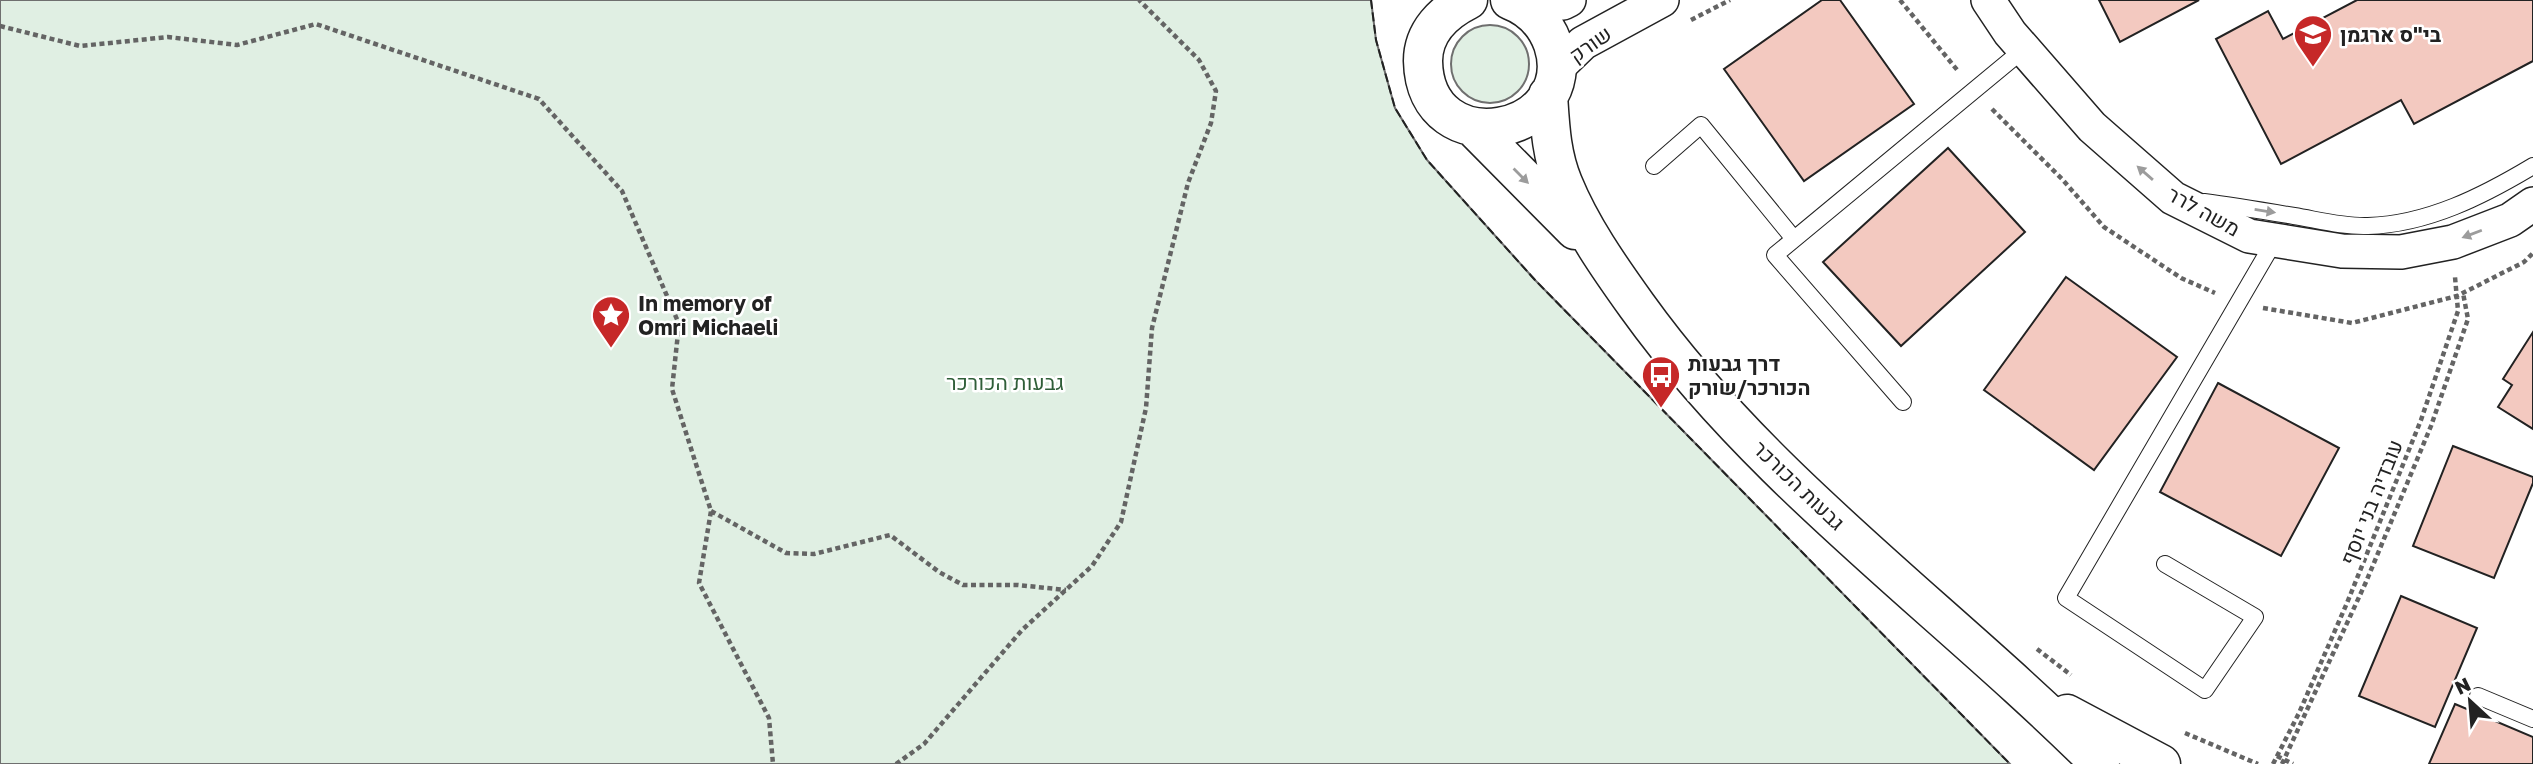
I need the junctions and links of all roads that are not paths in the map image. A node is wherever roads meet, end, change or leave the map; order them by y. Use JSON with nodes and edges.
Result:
{"nodes":[{"id":1,"x":1416,"y":0,"type":"edge"},
{"id":2,"x":1468,"y":0,"type":"edge"},
{"id":3,"x":1569,"y":0,"type":"edge"},
{"id":4,"x":1662,"y":0,"type":"edge"},
{"id":5,"x":1988,"y":0,"type":"edge"},
{"id":6,"x":1516,"y":3,"type":"edge"},
{"id":7,"x":1428,"y":38,"type":"junction"},
{"id":8,"x":2024,"y":49,"type":"junction"},
{"id":9,"x":1552,"y":82,"type":"junction"},
{"id":10,"x":1474,"y":127,"type":"junction"},
{"id":11,"x":1654,"y":166,"type":"dead end"},
{"id":12,"x":2533,"y":166,"type":"edge"},
{"id":13,"x":2173,"y":198,"type":"junction"},
{"id":14,"x":2533,"y":204,"type":"edge"},
{"id":15,"x":1794,"y":239,"type":"junction"},
{"id":16,"x":2275,"y":240,"type":"junction"},
{"id":17,"x":1600,"y":255,"type":"junction"},
{"id":18,"x":1903,"y":402,"type":"dead end"},
{"id":19,"x":2165,"y":564,"type":"dead end"},
{"id":20,"x":2024,"y":691,"type":"junction"},
{"id":21,"x":2478,"y":696,"type":"dead end"},
{"id":22,"x":2533,"y":719,"type":"edge"},
{"id":23,"x":2100,"y":764,"type":"edge"},
{"id":24,"x":2161,"y":764,"type":"edge"}],
"edges":[{"from":1,"to":7,"type":"street"},
{"from":2,"to":7,"type":"street"},
{"from":3,"to":6,"type":"street"},
{"from":4,"to":9,"type":"street","name":"שורק"},
{"from":5,"to":8,"type":"street","name":"משה לרר"},
{"from":6,"to":9,"type":"street","name":"גבעות הכורכר"},
{"from":7,"to":10,"type":"street"},
{"from":13,"to":8,"type":"street","name":"משה לרר","one_way":true},
{"from":8,"to":15,"type":"lane"},
{"from":9,"to":10,"type":"street"},
{"from":9,"to":17,"type":"street","name":"גבעות הכורכר"},
{"from":10,"to":17,"type":"street","name":"גבעות הכורכר","one_way":true},
{"from":11,"to":15,"type":"lane"},
{"from":13,"to":12,"type":"lane","one_way":true},
{"from":13,"to":16,"type":"street","name":"משה לרר"},
{"from":14,"to":16,"type":"street","name":"משה לרר","one_way":true},
{"from":15,"to":18,"type":"lane"},
{"from":16,"to":19,"type":"lane"},
{"from":17,"to":20,"type":"street","name":"גבעות הכורכר"},
{"from":20,"to":23,"type":"street","name":"גבעות הכורכר"},
{"from":20,"to":24,"type":"street","name":"גבעות הכורכר"},
{"from":21,"to":22,"type":"lane"}]}
